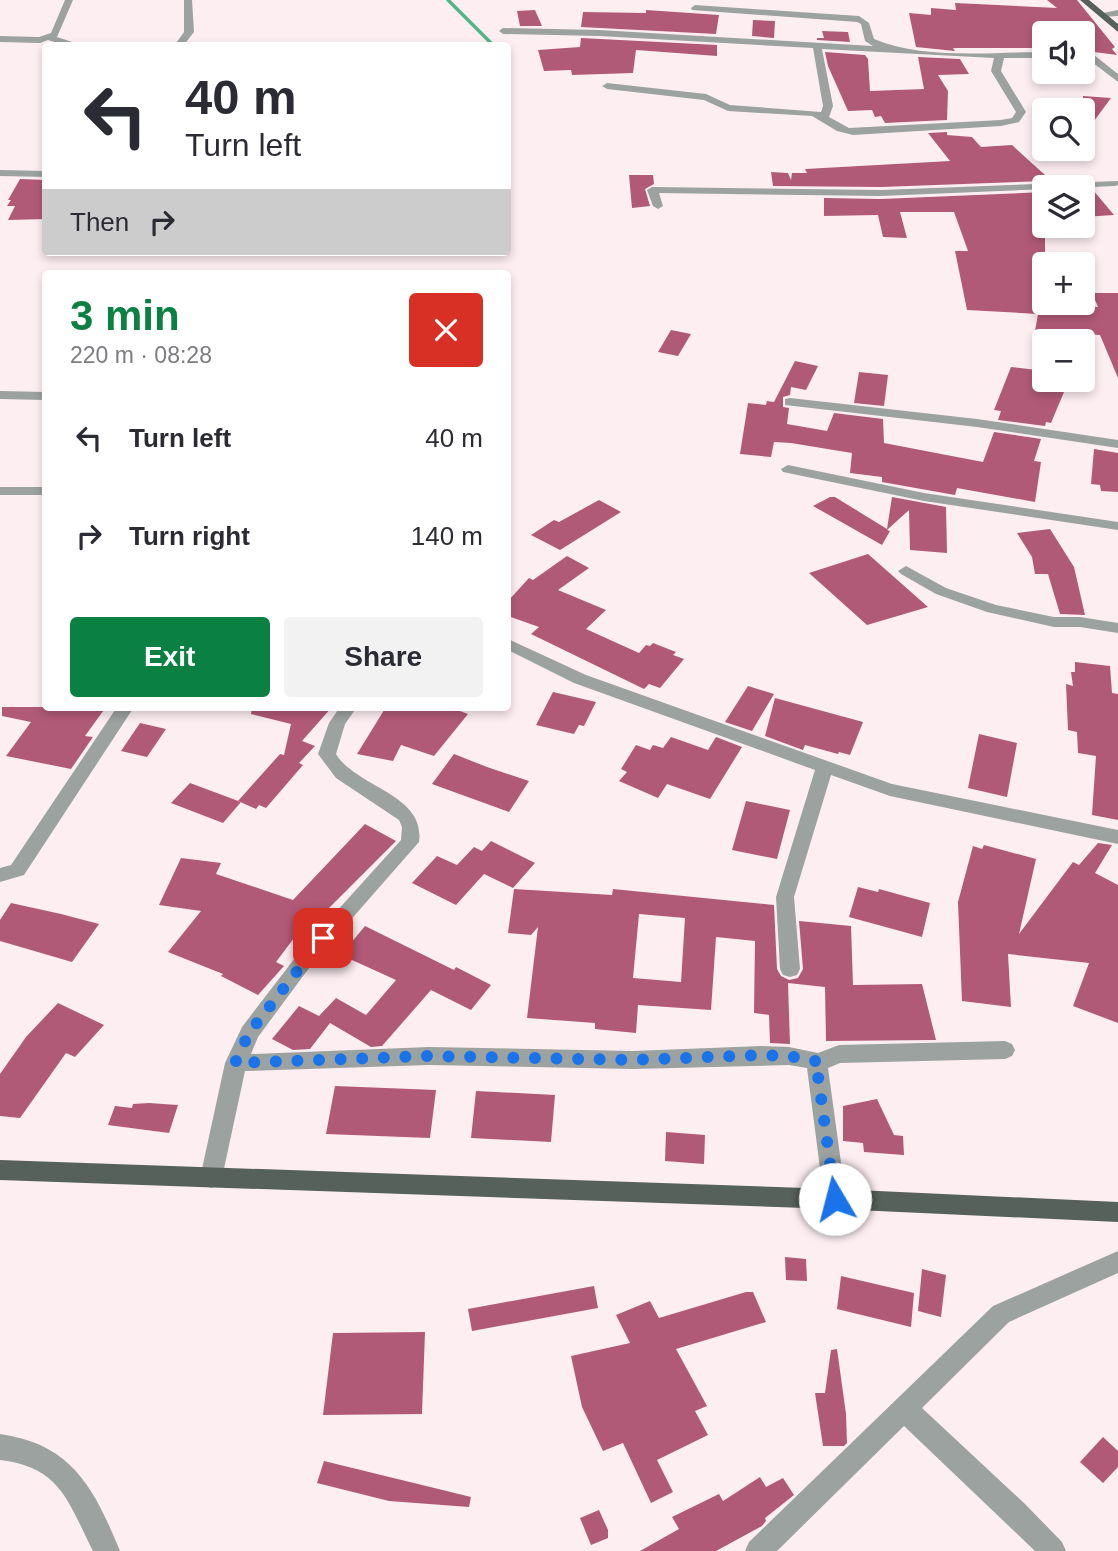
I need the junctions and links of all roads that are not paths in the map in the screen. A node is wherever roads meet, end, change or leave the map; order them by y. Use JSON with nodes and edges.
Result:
{"nodes":[{"id":1,"x":69,"y":0,"type":"edge"},
{"id":2,"x":188,"y":0,"type":"edge"},
{"id":3,"x":1084,"y":0,"type":"edge"},
{"id":4,"x":695,"y":8,"type":"dead end"},
{"id":5,"x":1118,"y":13,"type":"edge"},
{"id":6,"x":1102,"y":14,"type":"junction"},
{"id":7,"x":1118,"y":29,"type":"edge"},
{"id":8,"x":503,"y":31,"type":"dead end"},
{"id":9,"x":50,"y":38,"type":"junction"},
{"id":10,"x":0,"y":39,"type":"edge"},
{"id":11,"x":65,"y":42,"type":"edge"},
{"id":12,"x":181,"y":42,"type":"edge"},
{"id":13,"x":817,"y":47,"type":"junction"},
{"id":14,"x":888,"y":49,"type":"junction"},
{"id":15,"x":1000,"y":54,"type":"junction"},
{"id":16,"x":1032,"y":55,"type":"edge"},
{"id":17,"x":1095,"y":57,"type":"edge"},
{"id":18,"x":1104,"y":57,"type":"dead end"},
{"id":19,"x":1095,"y":63,"type":"edge"},
{"id":20,"x":1118,"y":79,"type":"edge"},
{"id":21,"x":607,"y":86,"type":"dead end"},
{"id":22,"x":824,"y":118,"type":"junction"},
{"id":23,"x":0,"y":173,"type":"edge"},
{"id":24,"x":42,"y":174,"type":"edge"},
{"id":25,"x":1117,"y":184,"type":"edge"},
{"id":26,"x":658,"y":206,"type":"dead end"},
{"id":27,"x":0,"y":396,"type":"edge"},
{"id":28,"x":42,"y":396,"type":"edge"},
{"id":29,"x":790,"y":402,"type":"dead end"},
{"id":30,"x":1118,"y":444,"type":"edge"},
{"id":31,"x":788,"y":469,"type":"dead end"},
{"id":32,"x":0,"y":491,"type":"edge"},
{"id":33,"x":42,"y":491,"type":"edge"},
{"id":34,"x":1118,"y":526,"type":"edge"},
{"id":35,"x":906,"y":571,"type":"dead end"},
{"id":36,"x":1118,"y":628,"type":"edge"},
{"id":37,"x":511,"y":646,"type":"edge"},
{"id":38,"x":123,"y":711,"type":"edge"},
{"id":39,"x":346,"y":711,"type":"edge"},
{"id":40,"x":825,"y":767,"type":"junction"},
{"id":41,"x":1118,"y":837,"type":"edge"},
{"id":42,"x":0,"y":875,"type":"edge"},
{"id":43,"x":790,"y":969,"type":"dead end"},
{"id":44,"x":1005,"y":1051,"type":"dead end"},
{"id":45,"x":820,"y":1062,"type":"junction"},
{"id":46,"x":235,"y":1063,"type":"junction"},
{"id":47,"x":0,"y":1170,"type":"edge"},
{"id":48,"x":211,"y":1178,"type":"junction"},
{"id":49,"x":835,"y":1199,"type":"junction"},
{"id":50,"x":1118,"y":1212,"type":"edge"},
{"id":51,"x":1118,"y":1262,"type":"edge"},
{"id":52,"x":904,"y":1409,"type":"junction"},
{"id":53,"x":0,"y":1447,"type":"edge"},
{"id":54,"x":107,"y":1551,"type":"edge"},
{"id":55,"x":758,"y":1551,"type":"edge"},
{"id":56,"x":1053,"y":1551,"type":"edge"}],
"edges":[{"from":1,"to":9,"type":"street"},
{"from":2,"to":12,"type":"street"},
{"from":3,"to":6,"type":"main road"},
{"from":4,"to":14,"type":"street"},
{"from":5,"to":6,"type":"street"},
{"from":6,"to":7,"type":"main road"},
{"from":8,"to":13,"type":"street"},
{"from":9,"to":10,"type":"street"},
{"from":9,"to":11,"type":"street"},
{"from":13,"to":14,"type":"street"},
{"from":13,"to":22,"type":"street"},
{"from":14,"to":15,"type":"street"},
{"from":15,"to":16,"type":"street"},
{"from":15,"to":22,"type":"street"},
{"from":17,"to":18,"type":"street"},
{"from":19,"to":20,"type":"street"},
{"from":21,"to":22,"type":"street"},
{"from":23,"to":24,"type":"street"},
{"from":25,"to":26,"type":"street"},
{"from":27,"to":28,"type":"street"},
{"from":29,"to":30,"type":"street"},
{"from":31,"to":34,"type":"street"},
{"from":32,"to":33,"type":"street"},
{"from":35,"to":36,"type":"street"},
{"from":37,"to":40,"type":"street"},
{"from":38,"to":42,"type":"street"},
{"from":39,"to":46,"type":"street"},
{"from":40,"to":41,"type":"street"},
{"from":40,"to":43,"type":"street"},
{"from":44,"to":45,"type":"street"},
{"from":45,"to":46,"type":"street"},
{"from":45,"to":49,"type":"street"},
{"from":46,"to":48,"type":"street"},
{"from":47,"to":48,"type":"main road"},
{"from":48,"to":49,"type":"main road"},
{"from":49,"to":50,"type":"main road"},
{"from":51,"to":52,"type":"street"},
{"from":52,"to":55,"type":"street"},
{"from":52,"to":56,"type":"street"},
{"from":53,"to":54,"type":"street"}]}
